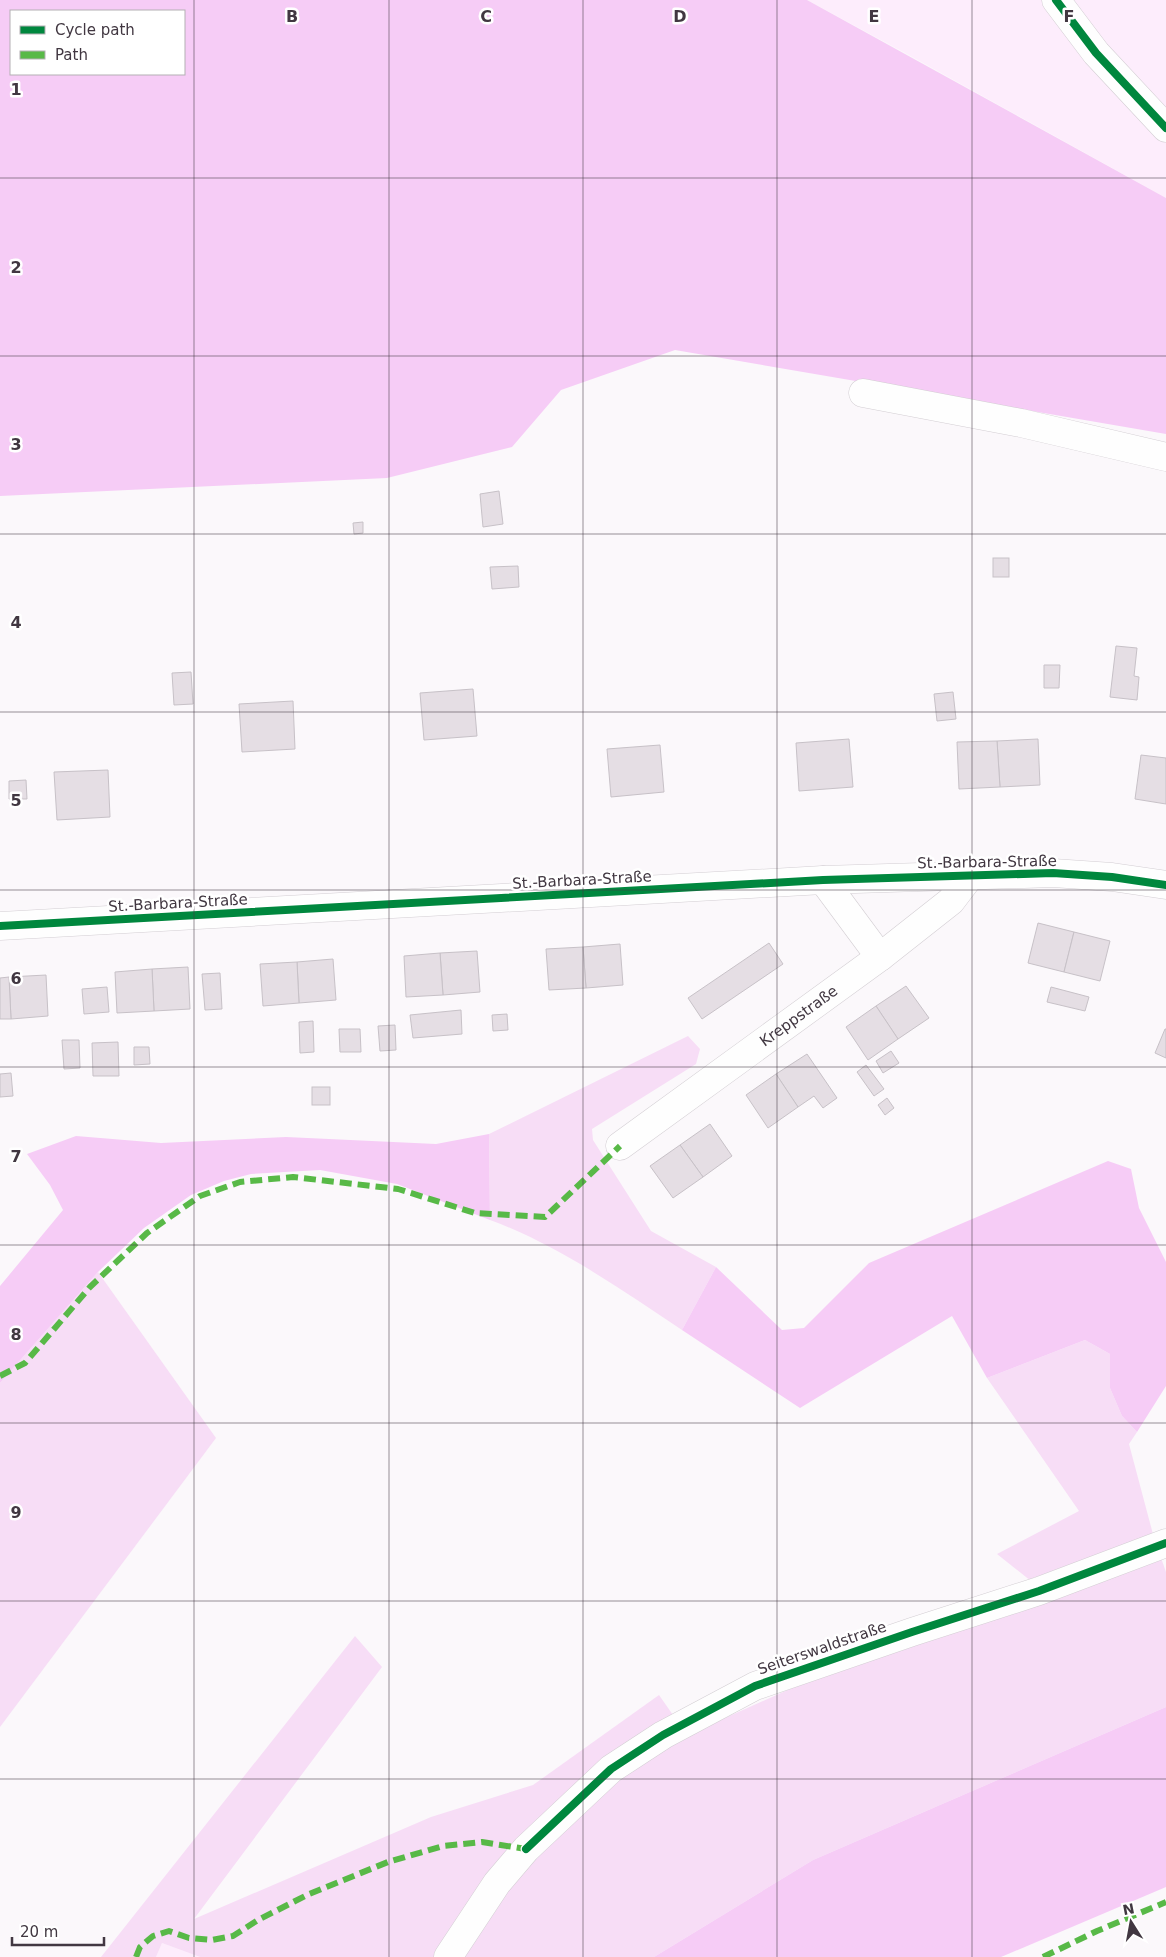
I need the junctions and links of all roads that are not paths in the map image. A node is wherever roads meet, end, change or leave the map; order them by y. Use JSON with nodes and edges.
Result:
{"nodes":[{"id":1,"x":1056,"y":0,"type":"edge"},
{"id":2,"x":1166,"y":128,"type":"edge"},
{"id":3,"x":863,"y":393,"type":"dead end"},
{"id":4,"x":1166,"y":458,"type":"edge"},
{"id":5,"x":970,"y":876,"type":"junction"},
{"id":6,"x":823,"y":880,"type":"junction"},
{"id":7,"x":1166,"y":885,"type":"edge"},
{"id":8,"x":0,"y":926,"type":"edge"},
{"id":9,"x":880,"y":957,"type":"junction"},
{"id":10,"x":620,"y":1146,"type":"dead end"},
{"id":11,"x":1166,"y":1543,"type":"edge"},
{"id":12,"x":448,"y":1957,"type":"edge"}],
"edges":[{"from":1,"to":2,"type":"street"},
{"from":3,"to":4,"type":"street"},
{"from":5,"to":6,"type":"street","name":"St.-Barbara-Straße"},
{"from":5,"to":7,"type":"street","name":"St.-Barbara-Straße"},
{"from":5,"to":9,"type":"street","name":"Kreppstraße"},
{"from":6,"to":8,"type":"street","name":"St.-Barbara-Straße"},
{"from":6,"to":9,"type":"street"},
{"from":9,"to":10,"type":"street","name":"Kreppstraße"},
{"from":11,"to":12,"type":"street","name":"Seiterswaldstraße"}]}
